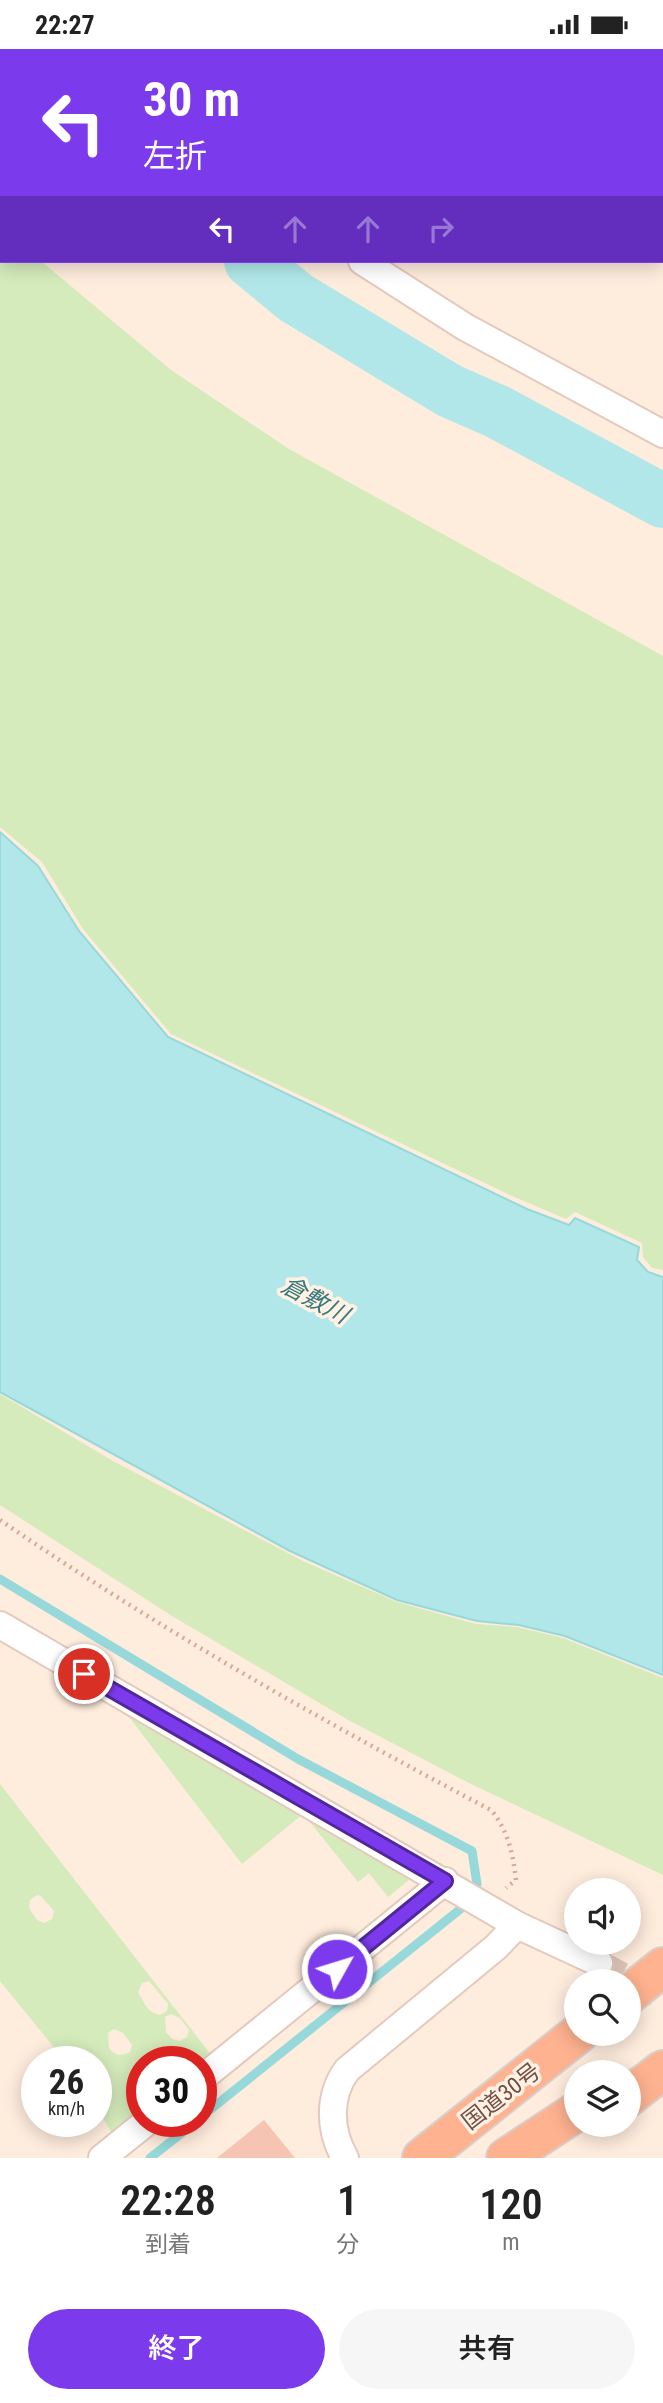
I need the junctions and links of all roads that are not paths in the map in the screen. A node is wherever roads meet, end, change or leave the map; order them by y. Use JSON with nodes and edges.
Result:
{"nodes":[{"id":1,"x":365,"y":263,"type":"edge"},
{"id":2,"x":663,"y":434,"type":"edge"},
{"id":3,"x":0,"y":1625,"type":"edge"},
{"id":4,"x":469,"y":1895,"type":"junction"},
{"id":5,"x":517,"y":1925,"type":"junction"},
{"id":6,"x":599,"y":1963,"type":"tunnel mouth"},
{"id":7,"x":663,"y":1967,"type":"edge"},
{"id":8,"x":641,"y":1985,"type":"edge"},
{"id":9,"x":564,"y":2045,"type":"edge"},
{"id":10,"x":663,"y":2059,"type":"edge"},
{"id":11,"x":217,"y":2068,"type":"edge"},
{"id":12,"x":663,"y":2070,"type":"edge"},
{"id":13,"x":641,"y":2071,"type":"edge"},
{"id":14,"x":641,"y":2087,"type":"edge"},
{"id":15,"x":564,"y":2120,"type":"edge"},
{"id":16,"x":128,"y":2137,"type":"edge"},
{"id":17,"x":577,"y":2137,"type":"edge"},
{"id":18,"x":102,"y":2158,"type":"edge"},
{"id":19,"x":345,"y":2158,"type":"edge"},
{"id":20,"x":422,"y":2158,"type":"edge"},
{"id":21,"x":506,"y":2158,"type":"edge"},
{"id":22,"x":549,"y":2158,"type":"edge"}],
"edges":[{"from":1,"to":2,"type":"street"},
{"from":3,"to":4,"type":"street"},
{"from":4,"to":5,"type":"street"},
{"from":4,"to":11,"type":"street"},
{"from":5,"to":6,"type":"street"},
{"from":5,"to":19,"type":"street"},
{"from":7,"to":8,"type":"highway"},
{"from":9,"to":20,"type":"highway","name":"国道30号"},
{"from":10,"to":13,"type":"highway"},
{"from":12,"to":14,"type":"highway"},
{"from":15,"to":21,"type":"highway"},
{"from":16,"to":18,"type":"street"},
{"from":17,"to":22,"type":"highway"}]}
